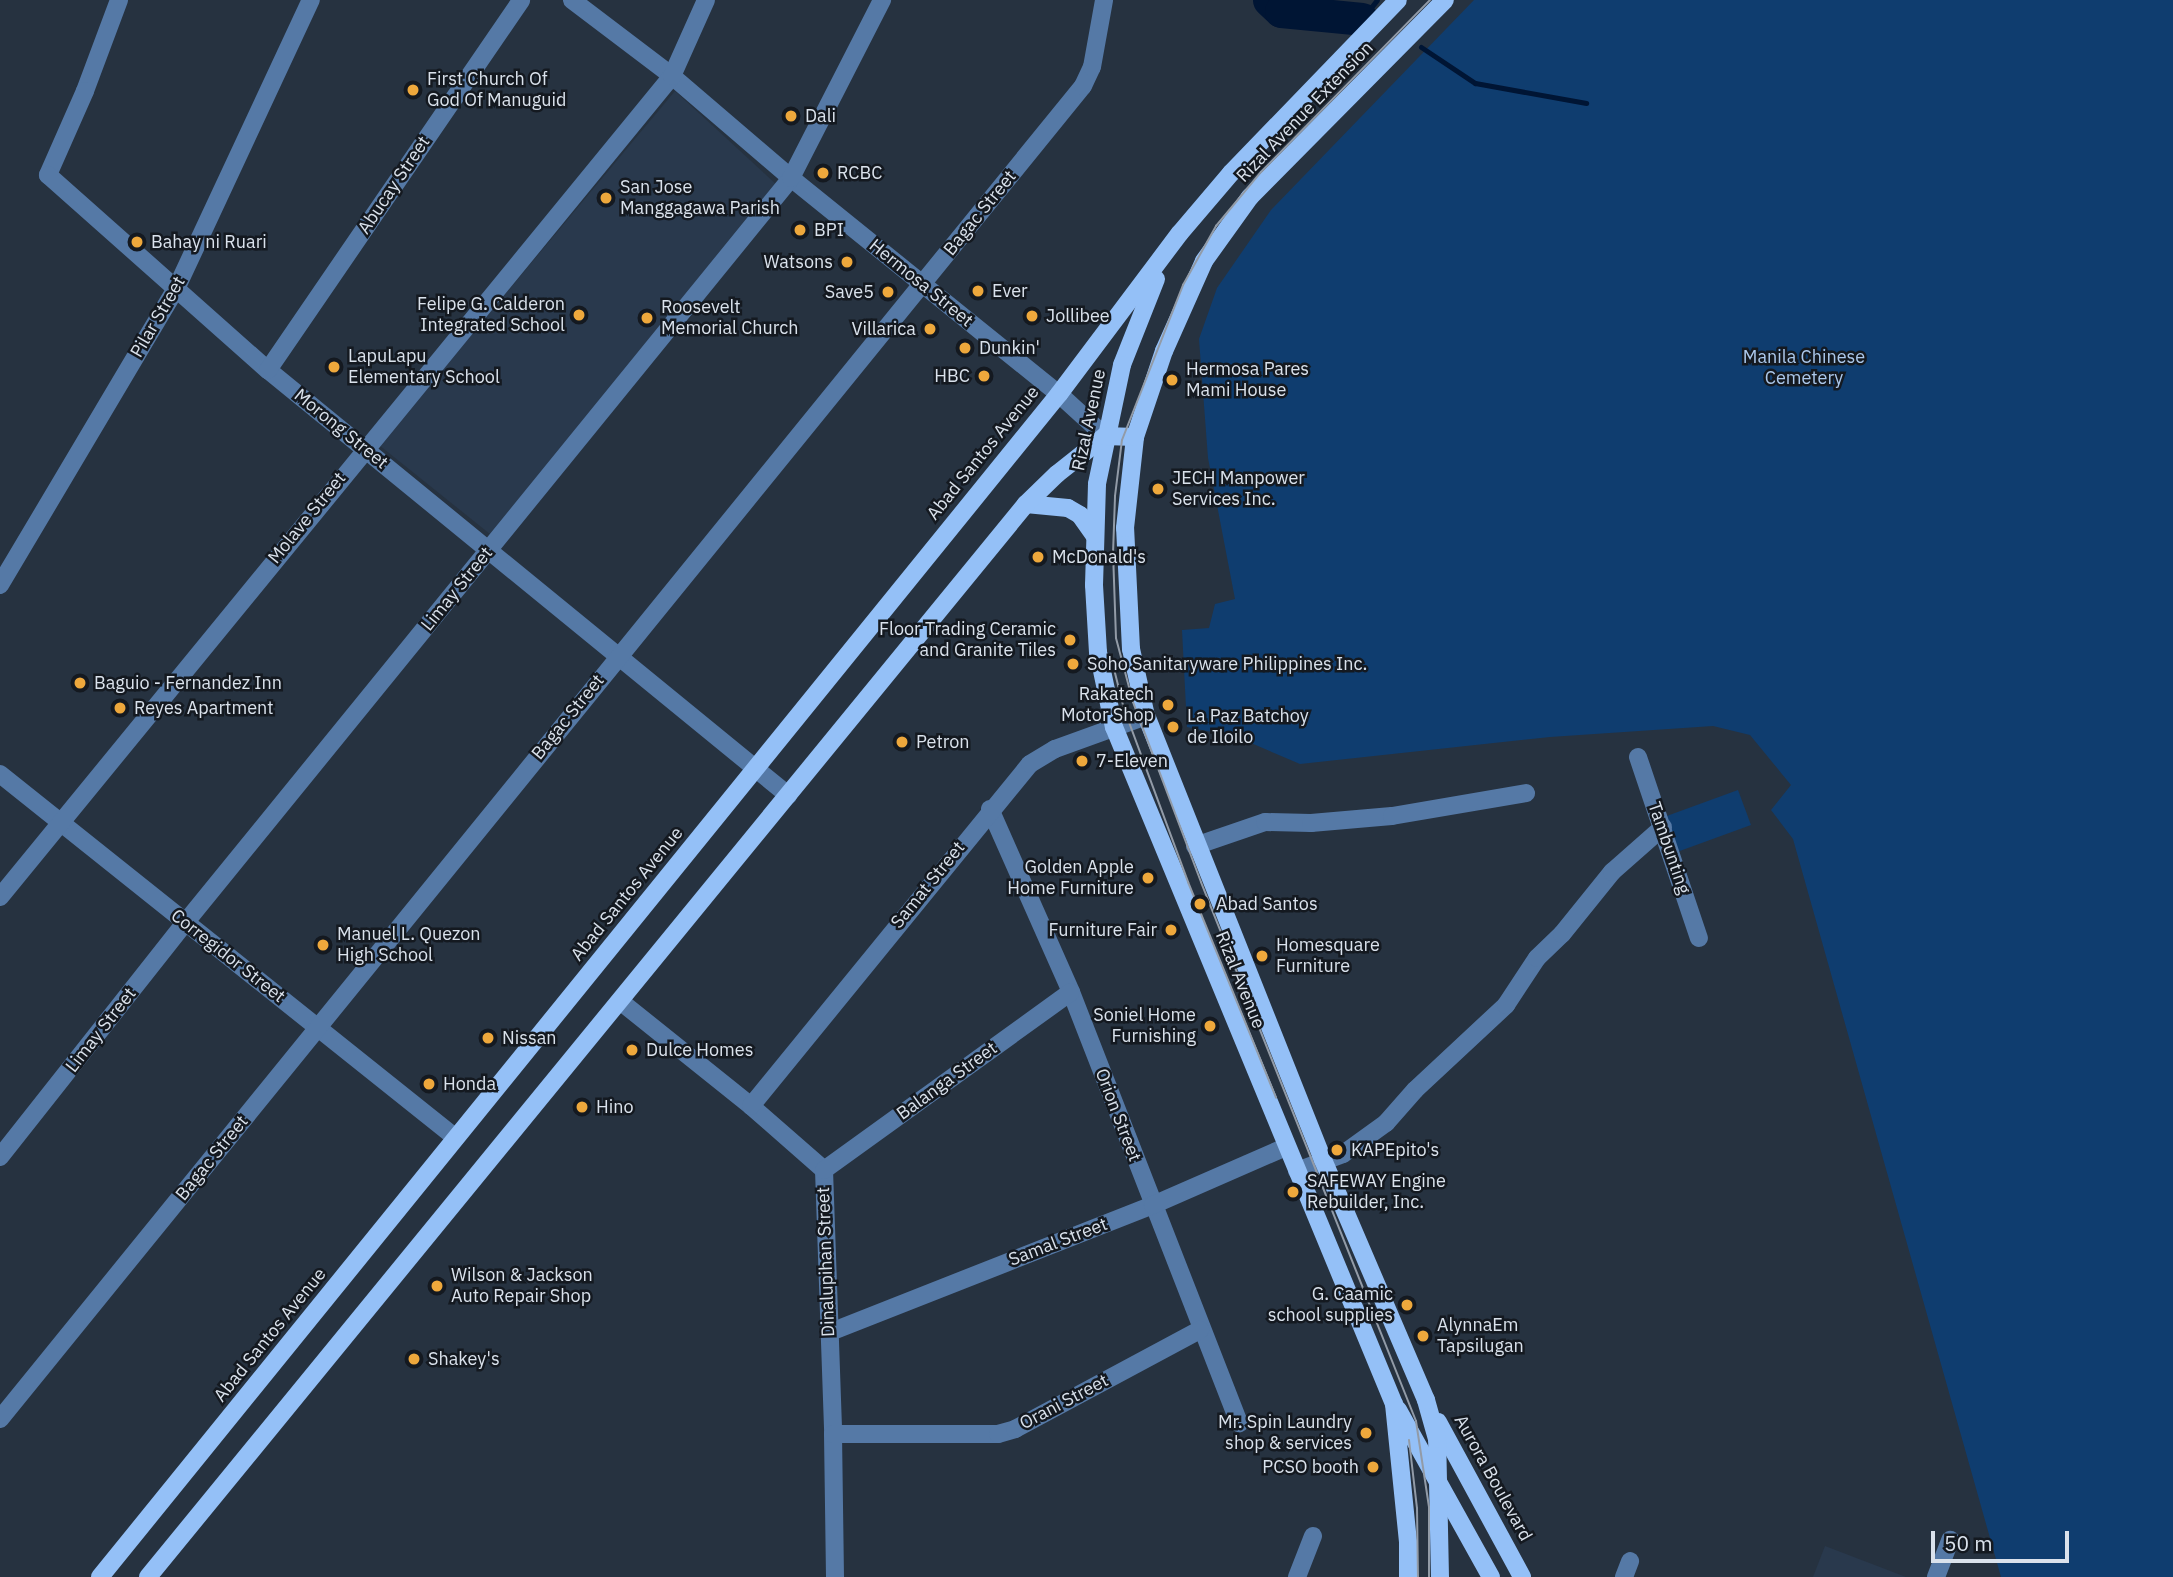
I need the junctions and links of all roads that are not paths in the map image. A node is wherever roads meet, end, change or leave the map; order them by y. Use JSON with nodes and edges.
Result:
{"nodes":[{"id":1,"x":119,"y":0,"type":"edge"},
{"id":2,"x":311,"y":0,"type":"edge"},
{"id":3,"x":521,"y":0,"type":"edge"},
{"id":4,"x":572,"y":0,"type":"edge"},
{"id":5,"x":706,"y":0,"type":"edge"},
{"id":6,"x":882,"y":0,"type":"edge"},
{"id":7,"x":1104,"y":0,"type":"edge"},
{"id":8,"x":1398,"y":0,"type":"edge"},
{"id":9,"x":1445,"y":0,"type":"edge"},
{"id":10,"x":672,"y":76,"type":"junction"},
{"id":11,"x":791,"y":178,"type":"junction"},
{"id":12,"x":1180,"y":233,"type":"junction"},
{"id":13,"x":1203,"y":261,"type":"joint"},
{"id":14,"x":923,"y":284,"type":"junction"},
{"id":15,"x":176,"y":289,"type":"junction"},
{"id":16,"x":268,"y":370,"type":"junction"},
{"id":17,"x":1059,"y":394,"type":"junction"},
{"id":18,"x":1105,"y":436,"type":"junction"},
{"id":19,"x":1135,"y":437,"type":"junction"},
{"id":20,"x":365,"y":447,"type":"junction"},
{"id":21,"x":1026,"y":504,"type":"junction"},
{"id":22,"x":1094,"y":535,"type":"junction"},
{"id":23,"x":489,"y":550,"type":"junction"},
{"id":24,"x":0,"y":585,"type":"edge"},
{"id":25,"x":617,"y":655,"type":"junction"},
{"id":26,"x":1146,"y":716,"type":"junction"},
{"id":27,"x":1114,"y":727,"type":"junction"},
{"id":28,"x":1638,"y":757,"type":"dead end"},
{"id":29,"x":755,"y":769,"type":"junction"},
{"id":30,"x":0,"y":774,"type":"edge"},
{"id":31,"x":1526,"y":793,"type":"dead end"},
{"id":32,"x":788,"y":795,"type":"junction"},
{"id":33,"x":990,"y":809,"type":"junction"},
{"id":34,"x":60,"y":823,"type":"junction"},
{"id":35,"x":1663,"y":827,"type":"junction"},
{"id":36,"x":1195,"y":846,"type":"junction"},
{"id":37,"x":0,"y":897,"type":"edge"},
{"id":38,"x":185,"y":923,"type":"junction"},
{"id":39,"x":1699,"y":939,"type":"dead end"},
{"id":40,"x":1071,"y":992,"type":"junction"},
{"id":41,"x":620,"y":1001,"type":"junction"},
{"id":42,"x":319,"y":1027,"type":"junction"},
{"id":43,"x":751,"y":1106,"type":"junction"},
{"id":44,"x":456,"y":1138,"type":"junction"},
{"id":45,"x":1286,"y":1147,"type":"junction"},
{"id":46,"x":0,"y":1157,"type":"edge"},
{"id":47,"x":1323,"y":1160,"type":"junction"},
{"id":48,"x":824,"y":1170,"type":"junction"},
{"id":49,"x":1297,"y":1171,"type":"junction"},
{"id":50,"x":1153,"y":1205,"type":"junction"},
{"id":51,"x":1200,"y":1330,"type":"junction"},
{"id":52,"x":828,"y":1333,"type":"junction"},
{"id":53,"x":1426,"y":1400,"type":"junction"},
{"id":54,"x":1394,"y":1404,"type":"junction"},
{"id":55,"x":0,"y":1419,"type":"edge"},
{"id":56,"x":1239,"y":1423,"type":"dead end"},
{"id":57,"x":833,"y":1434,"type":"junction"},
{"id":58,"x":1440,"y":1484,"type":"junction"},
{"id":59,"x":1314,"y":1536,"type":"dead end"},
{"id":60,"x":1950,"y":1540,"type":"dead end"},
{"id":61,"x":174,"y":1547,"type":"junction"},
{"id":62,"x":100,"y":1577,"type":"edge"},
{"id":63,"x":148,"y":1577,"type":"edge"},
{"id":64,"x":159,"y":1577,"type":"edge"},
{"id":65,"x":835,"y":1577,"type":"edge"},
{"id":66,"x":1297,"y":1577,"type":"edge"},
{"id":67,"x":1408,"y":1577,"type":"edge"},
{"id":68,"x":1440,"y":1577,"type":"edge"},
{"id":69,"x":1491,"y":1577,"type":"edge"},
{"id":70,"x":1522,"y":1577,"type":"edge"},
{"id":71,"x":1936,"y":1577,"type":"edge"}],
"edges":[{"from":1,"to":15,"type":"street","name":"Morong Street"},
{"from":2,"to":15,"type":"street","name":"Pilar Street"},
{"from":3,"to":16,"type":"street","name":"Abucay Street"},
{"from":4,"to":10,"type":"street","name":"Hermosa Street"},
{"from":5,"to":10,"type":"street","name":"Molave Street"},
{"from":6,"to":11,"type":"street","name":"Limay Street"},
{"from":7,"to":14,"type":"street","name":"Bagac Street"},
{"from":8,"to":12,"type":"main road","name":"Rizal Avenue Extension"},
{"from":9,"to":13,"type":"main road","name":"Rizal Avenue Extension"},
{"from":10,"to":11,"type":"street","name":"Hermosa Street"},
{"from":10,"to":20,"type":"street","name":"Molave Street"},
{"from":11,"to":14,"type":"street","name":"Hermosa Street"},
{"from":11,"to":23,"type":"street","name":"Limay Street"},
{"from":12,"to":17,"type":"main road","name":"Abad Santos Avenue"},
{"from":12,"to":18,"type":"main road","name":"Rizal Avenue"},
{"from":13,"to":19,"type":"main road","name":"Rizal Avenue"},
{"from":14,"to":17,"type":"street","name":"Hermosa Street"},
{"from":14,"to":25,"type":"street","name":"Bagac Street"},
{"from":15,"to":16,"type":"street","name":"Morong Street"},
{"from":15,"to":24,"type":"street","name":"Pilar Street"},
{"from":16,"to":20,"type":"street","name":"Morong Street"},
{"from":17,"to":18,"type":"street","name":"Hermosa Street"},
{"from":17,"to":29,"type":"main road","name":"Abad Santos Avenue"},
{"from":18,"to":19,"type":"main road"},
{"from":18,"to":21,"type":"main road"},
{"from":18,"to":22,"type":"main road","name":"Rizal Avenue"},
{"from":19,"to":26,"type":"main road","name":"Rizal Avenue"},
{"from":20,"to":23,"type":"street","name":"Morong Street"},
{"from":20,"to":34,"type":"street","name":"Molave Street"},
{"from":21,"to":22,"type":"main road"},
{"from":21,"to":32,"type":"main road"},
{"from":22,"to":27,"type":"main road","name":"Rizal Avenue"},
{"from":23,"to":25,"type":"street","name":"Morong Street"},
{"from":23,"to":38,"type":"street","name":"Limay Street"},
{"from":25,"to":29,"type":"street","name":"Morong Street"},
{"from":25,"to":42,"type":"street","name":"Bagac Street"},
{"from":26,"to":27,"type":"street","name":"Samat Street"},
{"from":26,"to":36,"type":"main road","name":"Rizal Avenue"},
{"from":27,"to":33,"type":"street","name":"Samat Street"},
{"from":27,"to":45,"type":"main road","name":"Rizal Avenue"},
{"from":28,"to":35,"type":"street","name":"Tambunting"},
{"from":29,"to":32,"type":"street","name":"Morong Street"},
{"from":29,"to":44,"type":"main road","name":"Abad Santos Avenue"},
{"from":30,"to":34,"type":"street","name":"Corregidor Street"},
{"from":31,"to":36,"type":"street"},
{"from":32,"to":41,"type":"main road"},
{"from":33,"to":40,"type":"street","name":"Orion Street"},
{"from":33,"to":43,"type":"street","name":"Samat Street"},
{"from":34,"to":37,"type":"street","name":"Molave Street"},
{"from":34,"to":38,"type":"street","name":"Corregidor Street"},
{"from":35,"to":39,"type":"street","name":"Tambunting"},
{"from":35,"to":47,"type":"street"},
{"from":36,"to":47,"type":"main road","name":"Rizal Avenue"},
{"from":38,"to":42,"type":"street","name":"Corregidor Street"},
{"from":38,"to":46,"type":"street","name":"Limay Street"},
{"from":40,"to":48,"type":"street","name":"Balanga Street"},
{"from":40,"to":50,"type":"street","name":"Orion Street"},
{"from":41,"to":43,"type":"street","name":"Dinalupihan Street"},
{"from":41,"to":61,"type":"main road"},
{"from":42,"to":44,"type":"street","name":"Corregidor Street"},
{"from":42,"to":55,"type":"street","name":"Bagac Street"},
{"from":43,"to":48,"type":"street","name":"Dinalupihan Street"},
{"from":44,"to":62,"type":"main road","name":"Abad Santos Avenue"},
{"from":45,"to":49,"type":"main road","name":"Rizal Avenue"},
{"from":45,"to":50,"type":"street","name":"Samal Street"},
{"from":47,"to":49,"type":"street"},
{"from":47,"to":53,"type":"main road","name":"Rizal Avenue"},
{"from":48,"to":52,"type":"street","name":"Dinalupihan Street"},
{"from":49,"to":54,"type":"main road","name":"Rizal Avenue"},
{"from":50,"to":51,"type":"street","name":"Orion Street"},
{"from":50,"to":52,"type":"street","name":"Samal Street"},
{"from":51,"to":56,"type":"street","name":"Orion Street"},
{"from":51,"to":57,"type":"street","name":"Orani Street"},
{"from":52,"to":57,"type":"street","name":"Dinalupihan Street"},
{"from":53,"to":58,"type":"main road","name":"Rizal Avenue"},
{"from":53,"to":70,"type":"main road","name":"Aurora Boulevard"},
{"from":54,"to":58,"type":"main road"},
{"from":54,"to":67,"type":"main road","name":"Rizal Avenue"},
{"from":57,"to":65,"type":"street","name":"Dinalupihan Street"},
{"from":58,"to":68,"type":"main road","name":"Rizal Avenue"},
{"from":58,"to":69,"type":"main road"},
{"from":59,"to":66,"type":"street"},
{"from":60,"to":71,"type":"street"},
{"from":61,"to":63,"type":"main road"},
{"from":61,"to":64,"type":"main road"}]}
